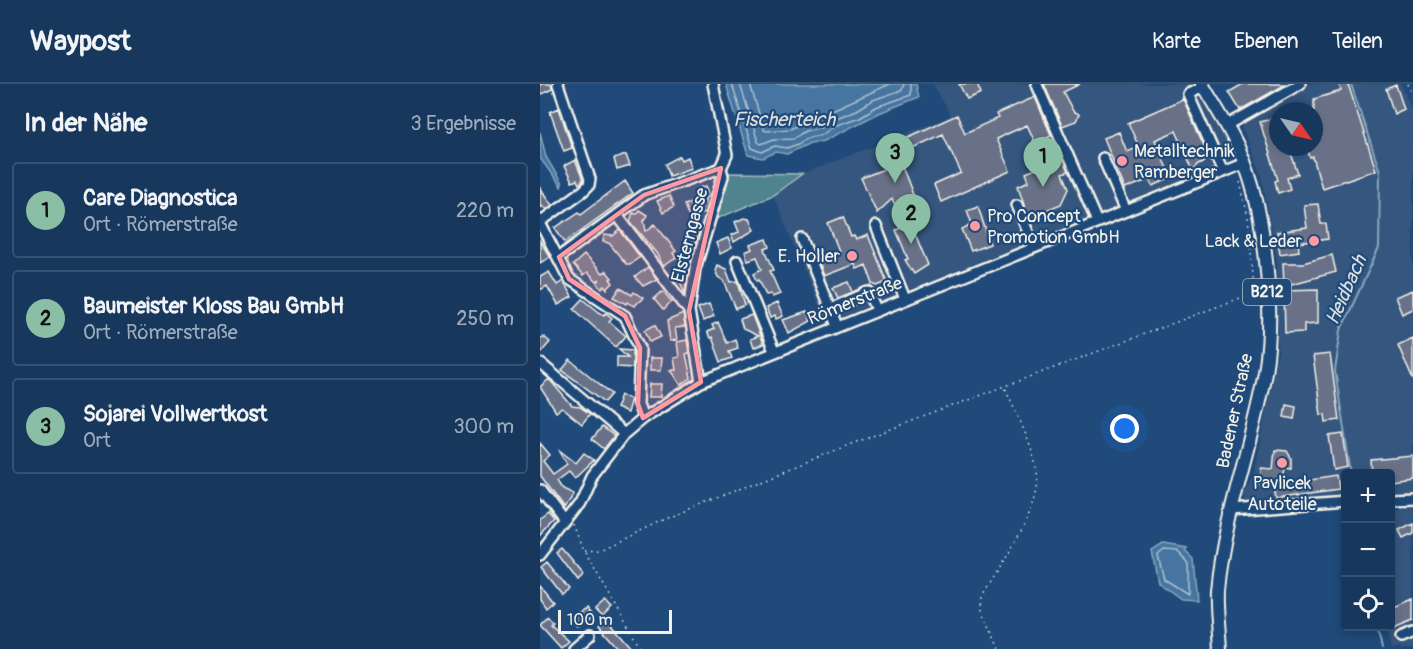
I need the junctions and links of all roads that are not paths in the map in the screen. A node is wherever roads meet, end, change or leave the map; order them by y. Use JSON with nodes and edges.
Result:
{"nodes":[{"id":1,"x":558,"y":84,"type":"edge"},
{"id":2,"x":713,"y":84,"type":"edge"},
{"id":3,"x":1300,"y":84,"type":"edge"},
{"id":4,"x":1037,"y":85,"type":"edge"},
{"id":5,"x":1203,"y":86,"type":"edge"},
{"id":6,"x":1226,"y":126,"type":"junction"},
{"id":7,"x":1103,"y":158,"type":"dead end"},
{"id":8,"x":1241,"y":165,"type":"junction"},
{"id":9,"x":721,"y":168,"type":"junction"},
{"id":10,"x":1222,"y":172,"type":"junction"},
{"id":11,"x":1017,"y":205,"type":"dead end"},
{"id":12,"x":1126,"y":211,"type":"junction"},
{"id":13,"x":617,"y":215,"type":"junction"},
{"id":14,"x":540,"y":222,"type":"edge"},
{"id":15,"x":1097,"y":222,"type":"junction"},
{"id":16,"x":876,"y":226,"type":"dead end"},
{"id":17,"x":802,"y":238,"type":"dead end"},
{"id":18,"x":1034,"y":248,"type":"junction"},
{"id":19,"x":559,"y":257,"type":"junction"},
{"id":20,"x":737,"y":261,"type":"dead end"},
{"id":21,"x":905,"y":299,"type":"junction"},
{"id":22,"x":830,"y":309,"type":"junction"},
{"id":23,"x":689,"y":310,"type":"junction"},
{"id":24,"x":876,"y":310,"type":"junction"},
{"id":25,"x":837,"y":326,"type":"junction"},
{"id":26,"x":774,"y":351,"type":"junction"},
{"id":27,"x":540,"y":363,"type":"edge"},
{"id":28,"x":702,"y":382,"type":"junction"},
{"id":29,"x":643,"y":418,"type":"junction"},
{"id":30,"x":624,"y":434,"type":"junction"},
{"id":31,"x":540,"y":490,"type":"edge"},
{"id":32,"x":1413,"y":498,"type":"edge"},
{"id":33,"x":1395,"y":499,"type":"edge"},
{"id":34,"x":1341,"y":501,"type":"edge"},
{"id":35,"x":1232,"y":510,"type":"junction"},
{"id":36,"x":568,"y":519,"type":"junction"},
{"id":37,"x":540,"y":555,"type":"edge"},
{"id":38,"x":1413,"y":632,"type":"edge"},
{"id":39,"x":590,"y":635,"type":"dead end"},
{"id":40,"x":1401,"y":637,"type":"dead end"},
{"id":41,"x":581,"y":647,"type":"edge"},
{"id":42,"x":1220,"y":649,"type":"edge"}],
"edges":[{"from":1,"to":14,"type":"street"},
{"from":2,"to":9,"type":"street","name":"Elsterngasse"},
{"from":3,"to":6,"type":"street"},
{"from":4,"to":15,"type":"street"},
{"from":5,"to":6,"type":"main road","name":"Badener Straße","number":"B212"},
{"from":5,"to":10,"type":"street"},
{"from":6,"to":8,"type":"main road","name":"Badener Straße","number":"B212"},
{"from":7,"to":12,"type":"street"},
{"from":8,"to":10,"type":"street","name":"Römerstraße"},
{"from":8,"to":35,"type":"main road","name":"Badener Straße","number":"B212"},
{"from":9,"to":13,"type":"street"},
{"from":9,"to":23,"type":"street","name":"Elsterngasse"},
{"from":10,"to":12,"type":"street","name":"Römerstraße"},
{"from":11,"to":18,"type":"street"},
{"from":12,"to":15,"type":"street","name":"Römerstraße"},
{"from":13,"to":19,"type":"street"},
{"from":13,"to":23,"type":"street"},
{"from":14,"to":19,"type":"street"},
{"from":15,"to":18,"type":"street","name":"Römerstraße"},
{"from":16,"to":21,"type":"street"},
{"from":17,"to":22,"type":"street"},
{"from":18,"to":21,"type":"street","name":"Römerstraße"},
{"from":19,"to":29,"type":"street"},
{"from":20,"to":26,"type":"street"},
{"from":21,"to":24,"type":"street","name":"Römerstraße"},
{"from":22,"to":24,"type":"street"},
{"from":22,"to":25,"type":"street"},
{"from":23,"to":28,"type":"street","name":"Elsterngasse"},
{"from":24,"to":25,"type":"street","name":"Römerstraße"},
{"from":25,"to":26,"type":"street","name":"Römerstraße"},
{"from":26,"to":28,"type":"street","name":"Römerstraße"},
{"from":27,"to":30,"type":"street"},
{"from":28,"to":29,"type":"street","name":"Römerstraße"},
{"from":29,"to":30,"type":"street","name":"Römerstraße"},
{"from":30,"to":36,"type":"street","name":"Römerstraße"},
{"from":31,"to":36,"type":"street"},
{"from":32,"to":33,"type":"street"},
{"from":34,"to":35,"type":"street"},
{"from":35,"to":42,"type":"main road","name":"Badener Straße","number":"B212"},
{"from":36,"to":37,"type":"street","name":"Römerstraße"},
{"from":38,"to":40,"type":"street"},
{"from":39,"to":41,"type":"street"}]}
